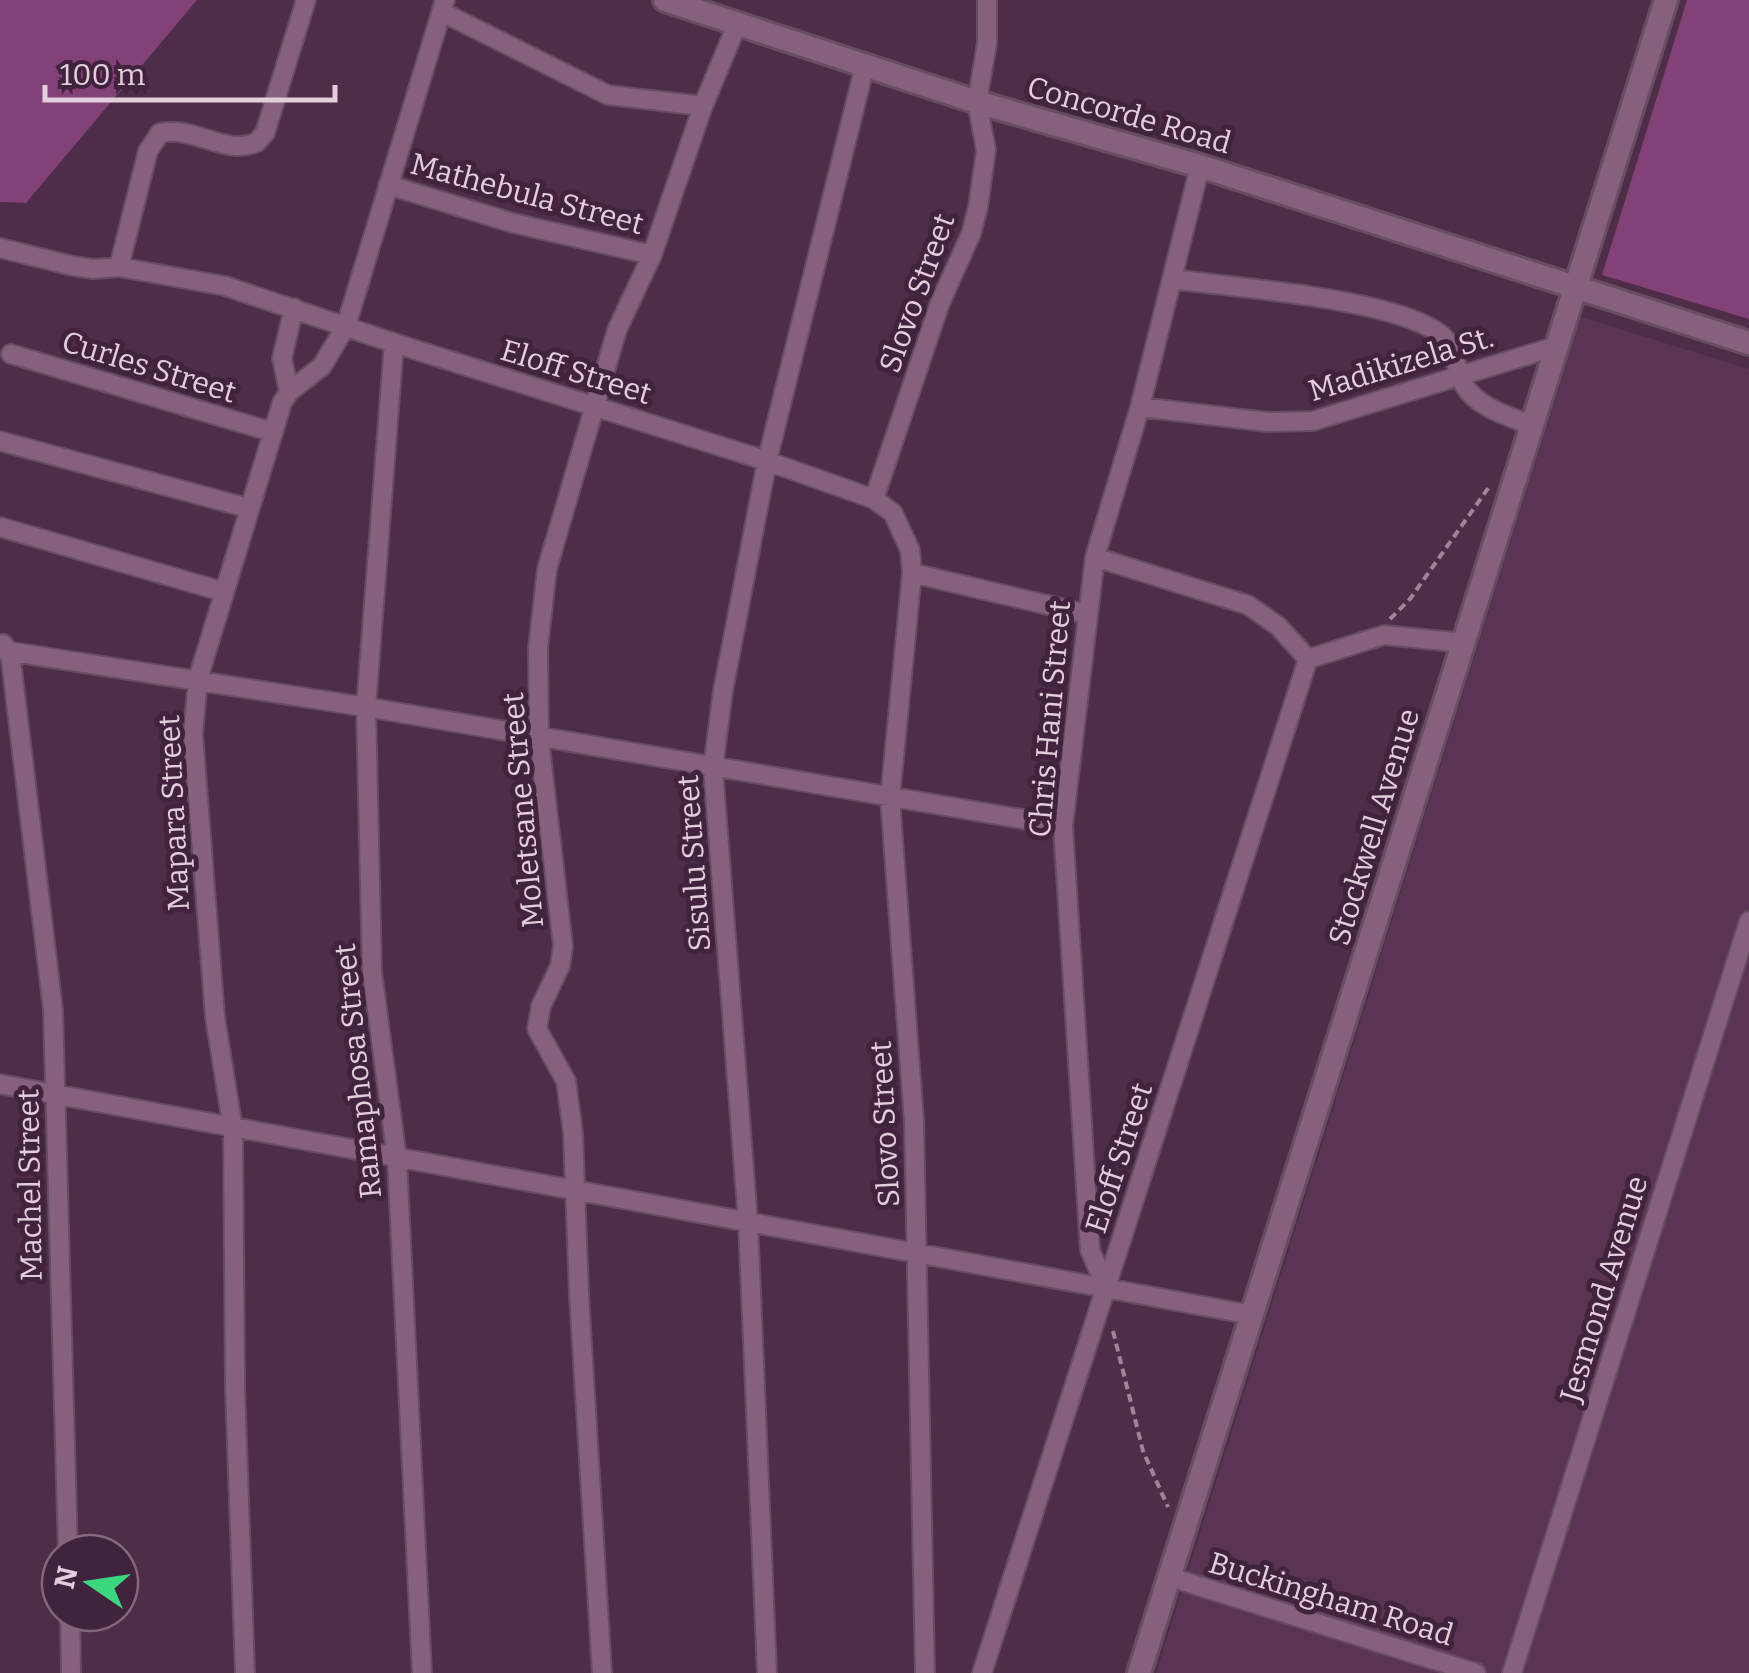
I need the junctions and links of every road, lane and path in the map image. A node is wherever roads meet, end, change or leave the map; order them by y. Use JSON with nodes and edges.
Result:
{"nodes":[{"id":1,"x":306,"y":0,"type":"edge"},
{"id":2,"x":666,"y":0,"type":"edge"},
{"id":3,"x":987,"y":0,"type":"edge"},
{"id":4,"x":1666,"y":0,"type":"edge"},
{"id":5,"x":443,"y":6,"type":"edge"},
{"id":6,"x":738,"y":22,"type":"junction"},
{"id":7,"x":865,"y":65,"type":"junction"},
{"id":8,"x":977,"y":102,"type":"junction"},
{"id":9,"x":703,"y":106,"type":"junction"},
{"id":10,"x":1200,"y":166,"type":"junction"},
{"id":11,"x":388,"y":186,"type":"junction"},
{"id":12,"x":0,"y":248,"type":"edge"},
{"id":13,"x":652,"y":255,"type":"junction"},
{"id":14,"x":120,"y":267,"type":"junction"},
{"id":15,"x":1172,"y":279,"type":"junction"},
{"id":16,"x":1575,"y":288,"type":"junction"},
{"id":17,"x":294,"y":308,"type":"junction"},
{"id":18,"x":346,"y":326,"type":"junction"},
{"id":19,"x":1749,"y":342,"type":"edge"},
{"id":20,"x":394,"y":344,"type":"junction"},
{"id":21,"x":1557,"y":346,"type":"junction"},
{"id":22,"x":10,"y":354,"type":"dead end"},
{"id":23,"x":1460,"y":375,"type":"junction"},
{"id":24,"x":288,"y":392,"type":"junction"},
{"id":25,"x":593,"y":406,"type":"junction"},
{"id":26,"x":1140,"y":407,"type":"junction"},
{"id":27,"x":1532,"y":426,"type":"junction"},
{"id":28,"x":272,"y":432,"type":"junction"},
{"id":29,"x":0,"y":440,"type":"edge"},
{"id":30,"x":767,"y":461,"type":"junction"},
{"id":31,"x":1493,"y":482,"type":"dead end"},
{"id":32,"x":874,"y":499,"type":"junction"},
{"id":33,"x":248,"y":508,"type":"junction"},
{"id":34,"x":0,"y":527,"type":"edge"},
{"id":35,"x":1095,"y":556,"type":"junction"},
{"id":36,"x":912,"y":574,"type":"junction"},
{"id":37,"x":224,"y":592,"type":"junction"},
{"id":38,"x":1086,"y":614,"type":"junction"},
{"id":39,"x":1372,"y":637,"type":"junction"},
{"id":40,"x":1464,"y":643,"type":"junction"},
{"id":41,"x":3,"y":648,"type":"edge"},
{"id":42,"x":1308,"y":659,"type":"junction"},
{"id":43,"x":198,"y":679,"type":"junction"},
{"id":44,"x":366,"y":707,"type":"junction"},
{"id":45,"x":539,"y":738,"type":"junction"},
{"id":46,"x":713,"y":768,"type":"junction"},
{"id":47,"x":890,"y":798,"type":"junction"},
{"id":48,"x":1062,"y":826,"type":"junction"},
{"id":49,"x":1749,"y":921,"type":"edge"},
{"id":50,"x":0,"y":1084,"type":"edge"},
{"id":51,"x":55,"y":1097,"type":"junction"},
{"id":52,"x":233,"y":1129,"type":"junction"},
{"id":53,"x":398,"y":1159,"type":"junction"},
{"id":54,"x":574,"y":1192,"type":"junction"},
{"id":55,"x":748,"y":1222,"type":"junction"},
{"id":56,"x":919,"y":1252,"type":"junction"},
{"id":57,"x":1106,"y":1287,"type":"junction"},
{"id":58,"x":1252,"y":1315,"type":"junction"},
{"id":59,"x":1112,"y":1322,"type":"dead end"},
{"id":60,"x":67,"y":1533,"type":"edge"},
{"id":61,"x":1182,"y":1540,"type":"junction"},
{"id":62,"x":1170,"y":1577,"type":"junction"},
{"id":63,"x":70,"y":1633,"type":"edge"},
{"id":64,"x":71,"y":1673,"type":"edge"},
{"id":65,"x":245,"y":1673,"type":"edge"},
{"id":66,"x":422,"y":1673,"type":"edge"},
{"id":67,"x":602,"y":1673,"type":"edge"},
{"id":68,"x":767,"y":1673,"type":"edge"},
{"id":69,"x":925,"y":1673,"type":"edge"},
{"id":70,"x":982,"y":1673,"type":"edge"},
{"id":71,"x":1139,"y":1673,"type":"edge"},
{"id":72,"x":1476,"y":1673,"type":"edge"},
{"id":73,"x":1512,"y":1673,"type":"edge"}],
"edges":[{"from":1,"to":14,"type":"street"},
{"from":2,"to":6,"type":"street","name":"Concorde Road"},
{"from":3,"to":8,"type":"street","name":"Slovo Street"},
{"from":4,"to":16,"type":"street","name":"Stockwell Avenue"},
{"from":5,"to":9,"type":"street"},
{"from":5,"to":11,"type":"street","name":"Mapara Street"},
{"from":6,"to":7,"type":"street","name":"Concorde Road"},
{"from":6,"to":9,"type":"street","name":"Moletsane Street"},
{"from":7,"to":8,"type":"street","name":"Concorde Road"},
{"from":7,"to":30,"type":"street","name":"Sisulu Street"},
{"from":8,"to":10,"type":"street","name":"Concorde Road"},
{"from":8,"to":32,"type":"street","name":"Slovo Street"},
{"from":9,"to":13,"type":"street","name":"Moletsane Street"},
{"from":10,"to":15,"type":"street","name":"Chris Hani Street"},
{"from":10,"to":16,"type":"street","name":"Concorde Road"},
{"from":11,"to":13,"type":"street","name":"Mathebula Street"},
{"from":11,"to":18,"type":"street","name":"Mapara Street"},
{"from":12,"to":14,"type":"street","name":"Eloff Street"},
{"from":13,"to":25,"type":"street","name":"Moletsane Street"},
{"from":14,"to":17,"type":"street","name":"Eloff Street"},
{"from":15,"to":23,"type":"street"},
{"from":15,"to":26,"type":"street","name":"Chris Hani Street"},
{"from":16,"to":19,"type":"street","name":"Concorde Road"},
{"from":16,"to":21,"type":"street","name":"Stockwell Avenue"},
{"from":17,"to":18,"type":"street","name":"Eloff Street"},
{"from":17,"to":24,"type":"street"},
{"from":18,"to":20,"type":"street","name":"Eloff Street"},
{"from":18,"to":24,"type":"street","name":"Mapara Street"},
{"from":20,"to":25,"type":"street","name":"Eloff Street"},
{"from":20,"to":44,"type":"street","name":"Ramaphosa Street"},
{"from":21,"to":23,"type":"street","name":"Madikizela St."},
{"from":21,"to":27,"type":"street","name":"Stockwell Avenue"},
{"from":22,"to":28,"type":"street","name":"Curles Street"},
{"from":23,"to":26,"type":"street","name":"Madikizela St."},
{"from":23,"to":27,"type":"street"},
{"from":24,"to":28,"type":"street","name":"Mapara Street"},
{"from":25,"to":30,"type":"street","name":"Eloff Street"},
{"from":25,"to":45,"type":"street","name":"Moletsane Street"},
{"from":26,"to":35,"type":"street","name":"Chris Hani Street"},
{"from":27,"to":40,"type":"street","name":"Stockwell Avenue"},
{"from":28,"to":33,"type":"street","name":"Mapara Street"},
{"from":29,"to":33,"type":"street"},
{"from":30,"to":32,"type":"street","name":"Eloff Street"},
{"from":30,"to":46,"type":"street","name":"Sisulu Street"},
{"from":31,"to":39,"type":"path"},
{"from":32,"to":36,"type":"street"},
{"from":33,"to":37,"type":"street","name":"Mapara Street"},
{"from":34,"to":37,"type":"street"},
{"from":35,"to":38,"type":"street","name":"Chris Hani Street"},
{"from":35,"to":42,"type":"street"},
{"from":36,"to":38,"type":"street"},
{"from":36,"to":47,"type":"street","name":"Slovo Street"},
{"from":37,"to":43,"type":"street","name":"Mapara Street"},
{"from":38,"to":48,"type":"street","name":"Chris Hani Street"},
{"from":39,"to":40,"type":"street"},
{"from":39,"to":42,"type":"street"},
{"from":40,"to":58,"type":"street","name":"Stockwell Avenue"},
{"from":41,"to":43,"type":"street"},
{"from":41,"to":51,"type":"street","name":"Machel Street"},
{"from":42,"to":57,"type":"street","name":"Eloff Street"},
{"from":43,"to":44,"type":"street"},
{"from":43,"to":52,"type":"street","name":"Mapara Street"},
{"from":44,"to":45,"type":"street"},
{"from":44,"to":53,"type":"street","name":"Ramaphosa Street"},
{"from":45,"to":46,"type":"street"},
{"from":45,"to":54,"type":"street","name":"Moletsane Street"},
{"from":46,"to":47,"type":"street"},
{"from":46,"to":55,"type":"street","name":"Sisulu Street"},
{"from":47,"to":48,"type":"street"},
{"from":47,"to":56,"type":"street","name":"Slovo Street"},
{"from":48,"to":57,"type":"street","name":"Chris Hani Street"},
{"from":49,"to":73,"type":"street","name":"Jesmond Avenue"},
{"from":50,"to":51,"type":"street"},
{"from":51,"to":52,"type":"street"},
{"from":51,"to":60,"type":"street","name":"Machel Street"},
{"from":52,"to":53,"type":"street"},
{"from":52,"to":65,"type":"street","name":"Mapara Street"},
{"from":53,"to":54,"type":"street"},
{"from":53,"to":66,"type":"street","name":"Ramaphosa Street"},
{"from":54,"to":55,"type":"street"},
{"from":54,"to":67,"type":"street","name":"Moletsane Street"},
{"from":55,"to":56,"type":"street"},
{"from":55,"to":68,"type":"street","name":"Sisulu Street"},
{"from":56,"to":57,"type":"street"},
{"from":56,"to":69,"type":"street","name":"Slovo Street"},
{"from":57,"to":58,"type":"street"},
{"from":57,"to":70,"type":"street","name":"Eloff Street"},
{"from":58,"to":61,"type":"street","name":"Stockwell Avenue"},
{"from":59,"to":61,"type":"path"},
{"from":61,"to":62,"type":"street","name":"Stockwell Avenue"},
{"from":62,"to":71,"type":"street","name":"Stockwell Avenue"},
{"from":62,"to":72,"type":"street","name":"Buckingham Road"},
{"from":63,"to":64,"type":"street"}]}
